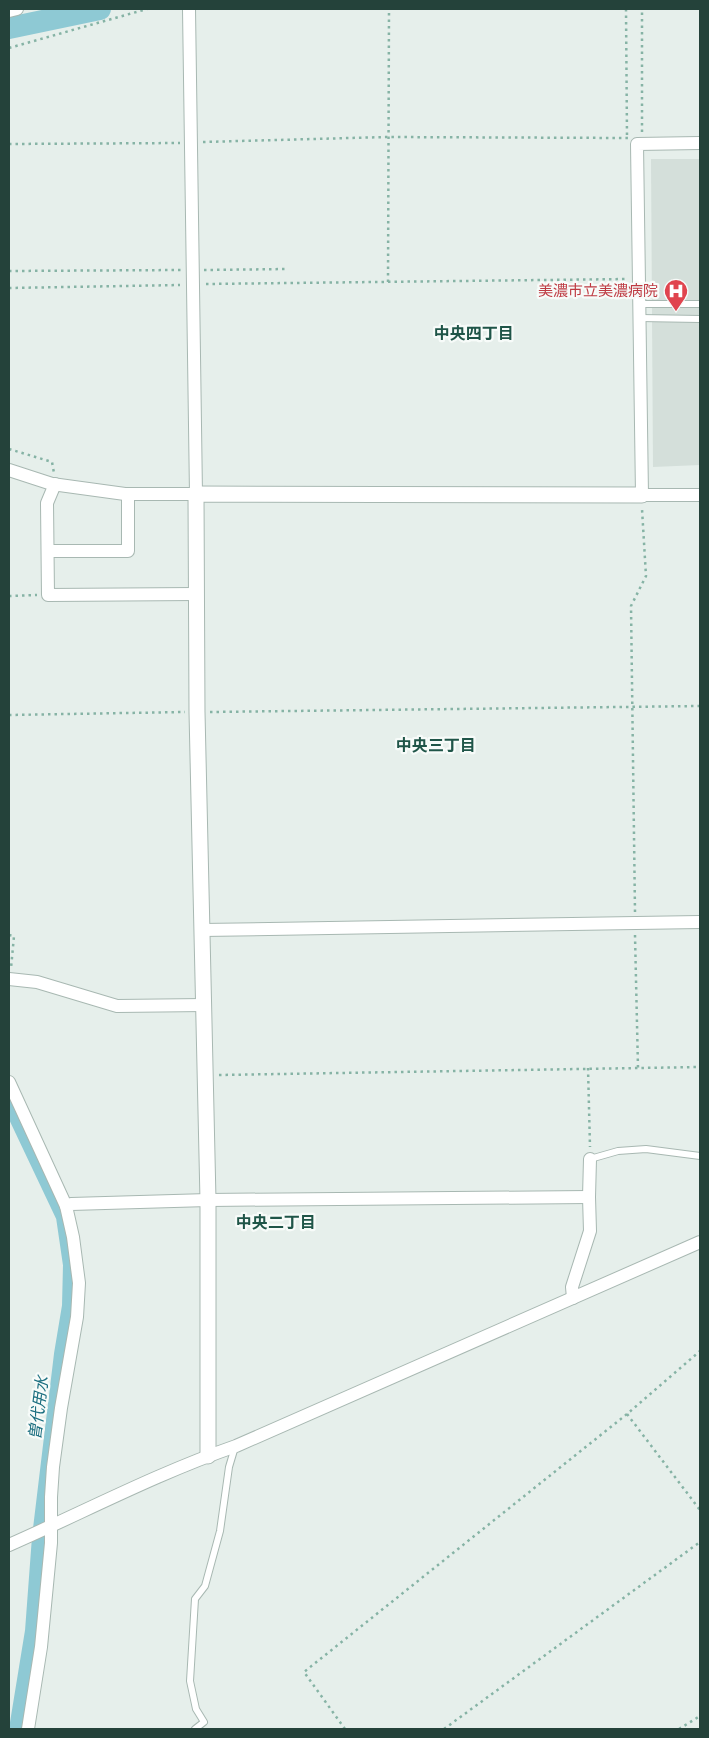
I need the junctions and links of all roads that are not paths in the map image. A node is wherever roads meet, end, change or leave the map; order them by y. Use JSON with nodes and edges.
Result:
{"nodes":[{"id":1,"x":17,"y":9,"type":"edge"},
{"id":2,"x":189,"y":9,"type":"edge"},
{"id":3,"x":9,"y":12,"type":"edge"},
{"id":4,"x":700,"y":143,"type":"edge"},
{"id":5,"x":640,"y":304,"type":"junction"},
{"id":6,"x":700,"y":304,"type":"edge"},
{"id":7,"x":640,"y":318,"type":"junction"},
{"id":8,"x":700,"y":319,"type":"edge"},
{"id":9,"x":9,"y":470,"type":"edge"},
{"id":10,"x":53,"y":484,"type":"junction"},
{"id":11,"x":128,"y":494,"type":"junction"},
{"id":12,"x":196,"y":494,"type":"junction"},
{"id":13,"x":642,"y":495,"type":"junction"},
{"id":14,"x":700,"y":495,"type":"edge"},
{"id":15,"x":48,"y":551,"type":"junction"},
{"id":16,"x":196,"y":594,"type":"junction"},
{"id":17,"x":700,"y":922,"type":"edge"},
{"id":18,"x":202,"y":930,"type":"junction"},
{"id":19,"x":9,"y":979,"type":"edge"},
{"id":20,"x":204,"y":1005,"type":"junction"},
{"id":21,"x":9,"y":1082,"type":"edge"},
{"id":22,"x":700,"y":1156,"type":"edge"},
{"id":23,"x":590,"y":1159,"type":"joint"},
{"id":24,"x":588,"y":1196,"type":"junction"},
{"id":25,"x":208,"y":1200,"type":"junction"},
{"id":26,"x":66,"y":1206,"type":"junction"},
{"id":27,"x":700,"y":1242,"type":"edge"},
{"id":28,"x":573,"y":1298,"type":"junction"},
{"id":29,"x":236,"y":1446,"type":"junction"},
{"id":30,"x":208,"y":1456,"type":"junction"},
{"id":31,"x":51,"y":1524,"type":"junction"},
{"id":32,"x":9,"y":1545,"type":"edge"},
{"id":33,"x":28,"y":1729,"type":"edge"},
{"id":34,"x":195,"y":1729,"type":"edge"}],
"edges":[{"from":1,"to":3,"type":"street"},
{"from":2,"to":12,"type":"street"},
{"from":4,"to":5,"type":"street"},
{"from":5,"to":6,"type":"lane"},
{"from":5,"to":7,"type":"street"},
{"from":7,"to":8,"type":"lane"},
{"from":7,"to":13,"type":"street"},
{"from":9,"to":10,"type":"street"},
{"from":10,"to":11,"type":"street"},
{"from":10,"to":15,"type":"street"},
{"from":11,"to":12,"type":"street"},
{"from":11,"to":15,"type":"street"},
{"from":12,"to":13,"type":"street"},
{"from":12,"to":16,"type":"street"},
{"from":13,"to":14,"type":"street"},
{"from":15,"to":16,"type":"street"},
{"from":16,"to":18,"type":"street"},
{"from":17,"to":18,"type":"street"},
{"from":18,"to":20,"type":"street"},
{"from":19,"to":20,"type":"street"},
{"from":20,"to":25,"type":"street"},
{"from":21,"to":26,"type":"street"},
{"from":22,"to":23,"type":"lane"},
{"from":23,"to":24,"type":"street"},
{"from":24,"to":25,"type":"street"},
{"from":24,"to":28,"type":"street"},
{"from":25,"to":26,"type":"street"},
{"from":25,"to":30,"type":"street"},
{"from":26,"to":31,"type":"street"},
{"from":27,"to":28,"type":"street"},
{"from":28,"to":29,"type":"street"},
{"from":29,"to":30,"type":"street"},
{"from":29,"to":34,"type":"lane"},
{"from":30,"to":31,"type":"street"},
{"from":31,"to":32,"type":"street"},
{"from":31,"to":33,"type":"street"}]}
